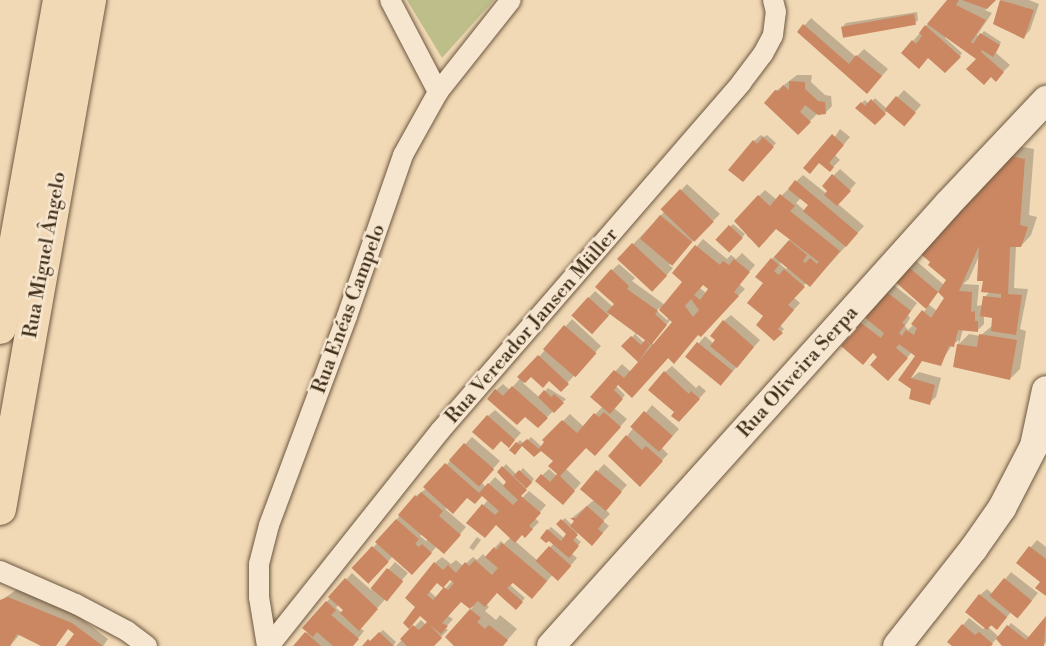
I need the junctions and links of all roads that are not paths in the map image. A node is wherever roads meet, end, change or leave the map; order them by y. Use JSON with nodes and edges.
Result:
{"nodes":[{"id":1,"x":59,"y":0,"type":"edge"},
{"id":2,"x":90,"y":0,"type":"edge"},
{"id":3,"x":390,"y":0,"type":"edge"},
{"id":4,"x":511,"y":0,"type":"edge"},
{"id":5,"x":773,"y":0,"type":"edge"},
{"id":6,"x":438,"y":92,"type":"junction"},
{"id":7,"x":1046,"y":100,"type":"edge"},
{"id":8,"x":1034,"y":126,"type":"edge"},
{"id":9,"x":0,"y":328,"type":"edge"},
{"id":10,"x":1046,"y":393,"type":"edge"},
{"id":11,"x":1046,"y":455,"type":"edge"},
{"id":12,"x":1022,"y":473,"type":"junction"},
{"id":13,"x":0,"y":509,"type":"edge"},
{"id":14,"x":0,"y":571,"type":"edge"},
{"id":15,"x":147,"y":646,"type":"edge"},
{"id":16,"x":268,"y":646,"type":"edge"},
{"id":17,"x":551,"y":646,"type":"edge"},
{"id":18,"x":897,"y":646,"type":"edge"}],
"edges":[{"from":1,"to":9,"type":"main road","name":"Rua Miguel Ângelo"},
{"from":2,"to":13,"type":"main road","name":"Rua Miguel Ângelo"},
{"from":3,"to":6,"type":"street"},
{"from":4,"to":6,"type":"street","name":"Rua Enéas Campelo"},
{"from":5,"to":16,"type":"street","name":"Rua Vereador Jansen Müller"},
{"from":6,"to":16,"type":"street","name":"Rua Enéas Campelo"},
{"from":7,"to":8,"type":"street","name":"Rua Oliveira Serpa"},
{"from":8,"to":17,"type":"street","name":"Rua Oliveira Serpa"},
{"from":10,"to":12,"type":"street"},
{"from":11,"to":12,"type":"street"},
{"from":12,"to":18,"type":"street"},
{"from":14,"to":15,"type":"street"}]}
